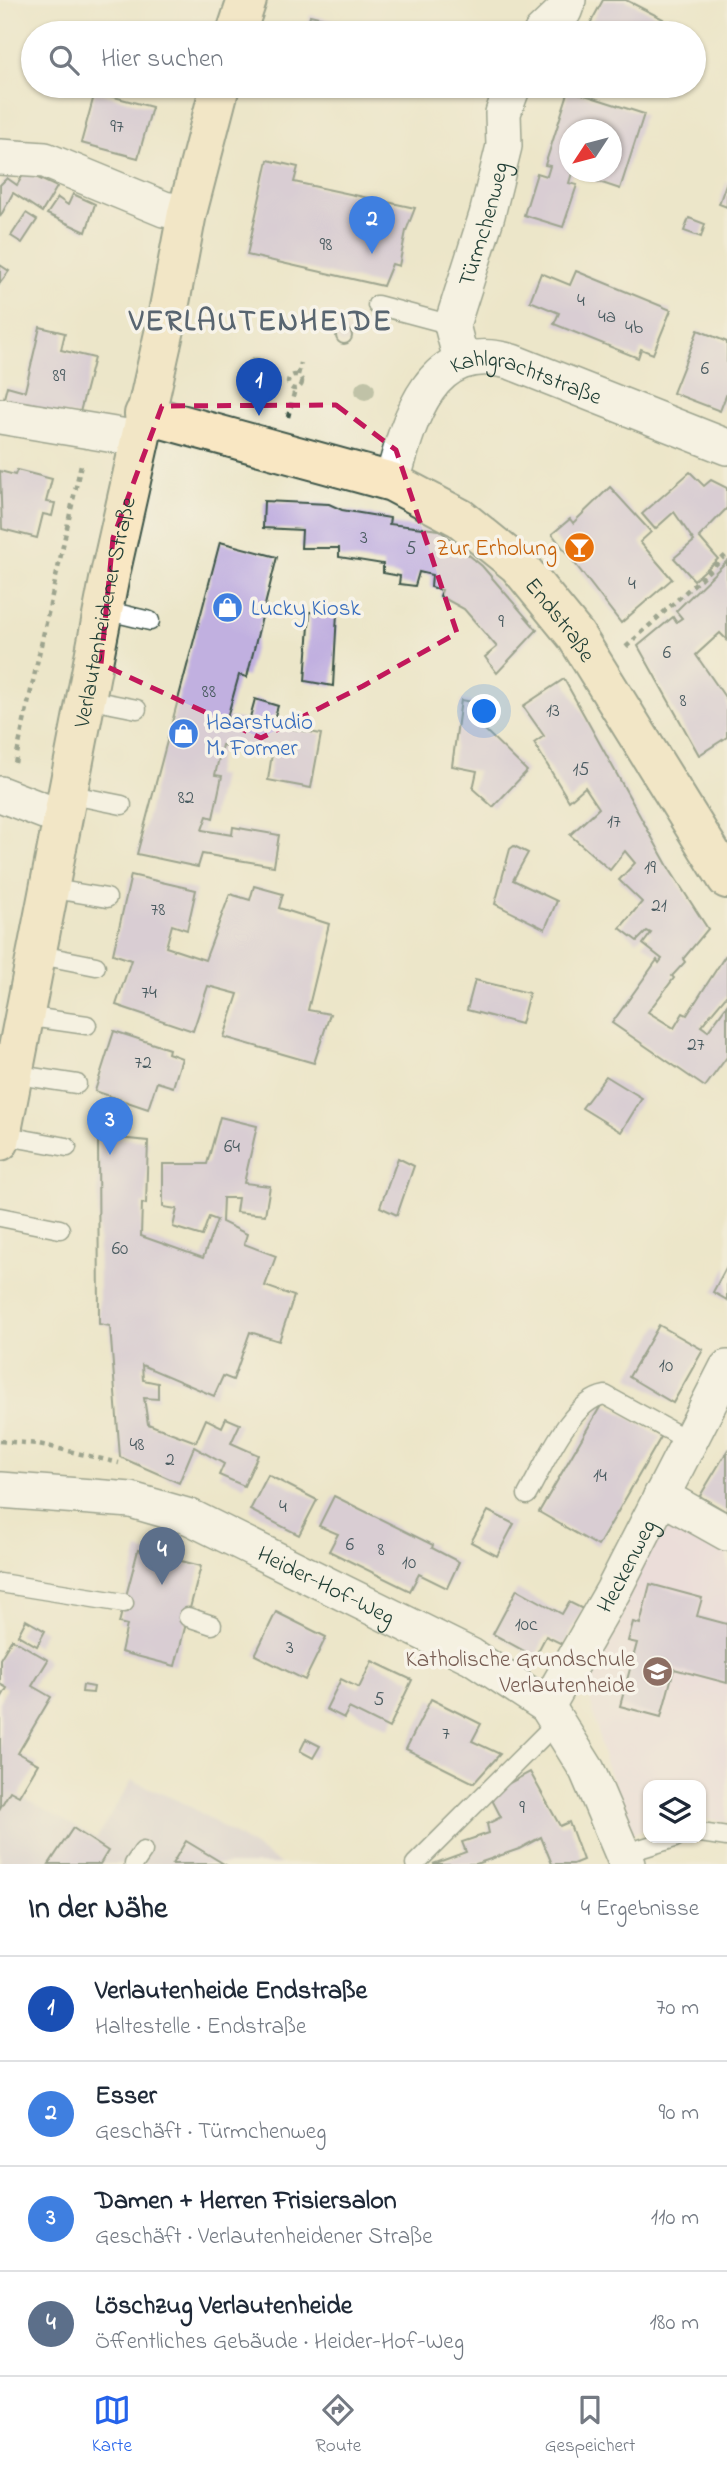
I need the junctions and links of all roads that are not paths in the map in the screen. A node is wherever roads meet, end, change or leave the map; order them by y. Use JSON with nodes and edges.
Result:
{"nodes":[{"id":1,"x":247,"y":0,"type":"edge"},
{"id":2,"x":568,"y":0,"type":"edge"},
{"id":3,"x":240,"y":21,"type":"edge"},
{"id":4,"x":554,"y":21,"type":"edge"},
{"id":5,"x":217,"y":98,"type":"edge"},
{"id":6,"x":509,"y":98,"type":"edge"},
{"id":7,"x":0,"y":157,"type":"edge"},
{"id":8,"x":187,"y":213,"type":"junction"},
{"id":9,"x":377,"y":305,"type":"dead end"},
{"id":10,"x":452,"y":325,"type":"junction"},
{"id":11,"x":461,"y":360,"type":"junction"},
{"id":12,"x":0,"y":415,"type":"edge"},
{"id":13,"x":130,"y":428,"type":"junction"},
{"id":14,"x":727,"y":447,"type":"edge"},
{"id":15,"x":392,"y":482,"type":"junction"},
{"id":16,"x":104,"y":610,"type":"junction"},
{"id":17,"x":150,"y":621,"type":"dead end"},
{"id":18,"x":86,"y":699,"type":"junction"},
{"id":19,"x":136,"y":709,"type":"dead end"},
{"id":20,"x":4,"y":795,"type":"edge"},
{"id":21,"x":122,"y":805,"type":"dead end"},
{"id":22,"x":65,"y":806,"type":"junction"},
{"id":23,"x":727,"y":879,"type":"edge"},
{"id":24,"x":48,"y":888,"type":"junction"},
{"id":25,"x":107,"y":898,"type":"dead end"},
{"id":26,"x":35,"y":954,"type":"junction"},
{"id":27,"x":96,"y":966,"type":"dead end"},
{"id":28,"x":24,"y":1016,"type":"junction"},
{"id":29,"x":87,"y":1025,"type":"dead end"},
{"id":30,"x":12,"y":1074,"type":"junction"},
{"id":31,"x":77,"y":1084,"type":"dead end"},
{"id":32,"x":1,"y":1138,"type":"edge"},
{"id":33,"x":67,"y":1147,"type":"dead end"},
{"id":34,"x":0,"y":1217,"type":"edge"},
{"id":35,"x":60,"y":1229,"type":"dead end"},
{"id":36,"x":727,"y":1368,"type":"edge"},
{"id":37,"x":689,"y":1441,"type":"junction"},
{"id":38,"x":0,"y":1490,"type":"edge"},
{"id":39,"x":527,"y":1495,"type":"dead end"},
{"id":40,"x":661,"y":1496,"type":"junction"},
{"id":41,"x":727,"y":1533,"type":"edge"},
{"id":42,"x":0,"y":1583,"type":"edge"},
{"id":43,"x":124,"y":1603,"type":"dead end"},
{"id":44,"x":188,"y":1617,"type":"dead end"},
{"id":45,"x":212,"y":1625,"type":"dead end"},
{"id":46,"x":552,"y":1714,"type":"junction"},
{"id":47,"x":706,"y":1834,"type":"edge"},
{"id":48,"x":727,"y":1837,"type":"edge"},
{"id":49,"x":663,"y":1843,"type":"edge"},
{"id":50,"x":625,"y":1859,"type":"edge"},
{"id":51,"x":415,"y":1864,"type":"edge"}],
"edges":[{"from":1,"to":3,"type":"main road"},
{"from":2,"to":4,"type":"street"},
{"from":5,"to":8,"type":"main road","name":"Verlautenheidener Straße"},
{"from":6,"to":10,"type":"street","name":"Türmchenweg"},
{"from":7,"to":8,"type":"street"},
{"from":8,"to":13,"type":"main road","name":"Verlautenheidener Straße"},
{"from":9,"to":10,"type":"lane"},
{"from":10,"to":11,"type":"street"},
{"from":11,"to":14,"type":"street","name":"Kahlgrachtstraße"},
{"from":11,"to":15,"type":"street","name":"Kahlgrachtstraße"},
{"from":12,"to":13,"type":"street"},
{"from":13,"to":15,"type":"main road","name":"Endstraße"},
{"from":13,"to":16,"type":"main road","name":"Verlautenheidener Straße"},
{"from":15,"to":23,"type":"main road","name":"Endstraße"},
{"from":16,"to":17,"type":"lane"},
{"from":16,"to":18,"type":"main road","name":"Verlautenheidener Straße"},
{"from":18,"to":19,"type":"lane"},
{"from":18,"to":22,"type":"main road","name":"Verlautenheidener Straße"},
{"from":20,"to":22,"type":"street"},
{"from":21,"to":22,"type":"lane"},
{"from":22,"to":24,"type":"main road","name":"Verlautenheidener Straße"},
{"from":24,"to":25,"type":"lane"},
{"from":24,"to":26,"type":"main road","name":"Verlautenheidener Straße"},
{"from":26,"to":27,"type":"lane"},
{"from":26,"to":28,"type":"main road","name":"Verlautenheidener Straße"},
{"from":28,"to":29,"type":"lane"},
{"from":28,"to":30,"type":"main road","name":"Verlautenheidener Straße"},
{"from":30,"to":31,"type":"lane"},
{"from":30,"to":32,"type":"main road","name":"Verlautenheidener Straße"},
{"from":32,"to":33,"type":"lane"},
{"from":34,"to":35,"type":"lane"},
{"from":36,"to":37,"type":"street","name":"Heckenweg"},
{"from":37,"to":39,"type":"lane"},
{"from":37,"to":40,"type":"street","name":"Heckenweg"},
{"from":38,"to":46,"type":"street","name":"Heider-Hof-Weg"},
{"from":40,"to":41,"type":"street","name":"Heckenweg"},
{"from":40,"to":46,"type":"street","name":"Heckenweg"},
{"from":42,"to":43,"type":"lane"},
{"from":44,"to":45,"type":"lane"},
{"from":46,"to":50,"type":"street","name":"Heider-Hof-Weg"},
{"from":46,"to":51,"type":"lane"},
{"from":47,"to":48,"type":"lane"},
{"from":49,"to":50,"type":"lane"}]}
